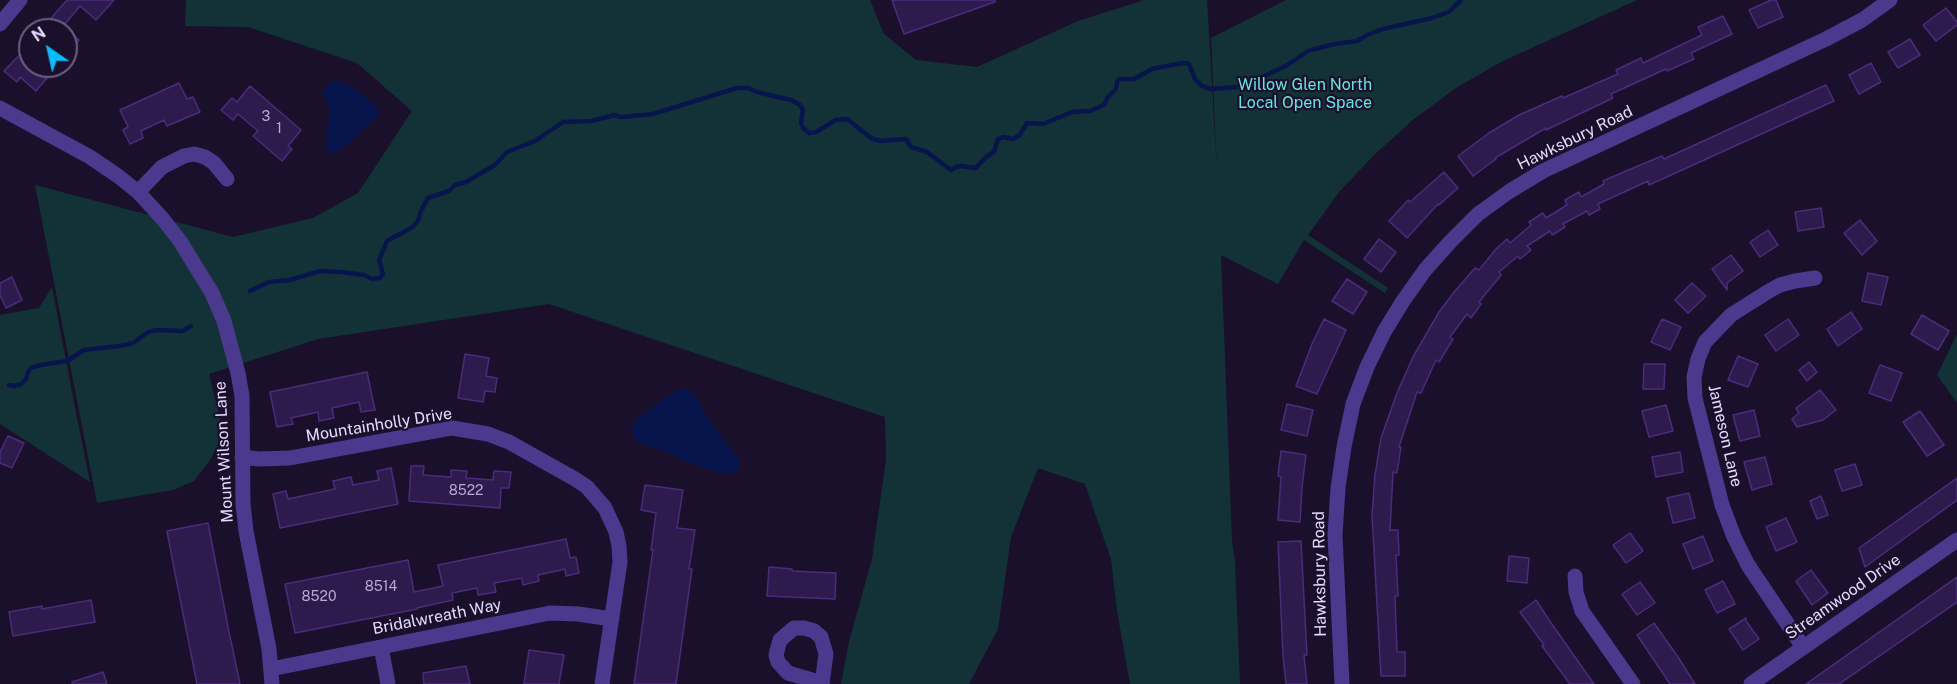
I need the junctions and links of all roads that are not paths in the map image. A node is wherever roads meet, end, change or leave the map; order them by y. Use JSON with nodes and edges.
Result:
{"nodes":[{"id":1,"x":20,"y":0,"type":"edge"},
{"id":2,"x":1890,"y":0,"type":"edge"},
{"id":3,"x":0,"y":24,"type":"edge"},
{"id":4,"x":0,"y":108,"type":"edge"},
{"id":5,"x":227,"y":179,"type":"dead end"},
{"id":6,"x":138,"y":192,"type":"junction"},
{"id":7,"x":1815,"y":278,"type":"dead end"},
{"id":8,"x":242,"y":457,"type":"junction"},
{"id":9,"x":1957,"y":540,"type":"edge"},
{"id":10,"x":1575,"y":576,"type":"dead end"},
{"id":11,"x":612,"y":619,"type":"junction"},
{"id":12,"x":381,"y":647,"type":"junction"},
{"id":13,"x":1803,"y":647,"type":"junction"},
{"id":14,"x":272,"y":676,"type":"edge"},
{"id":15,"x":388,"y":684,"type":"edge"},
{"id":16,"x":602,"y":684,"type":"edge"},
{"id":17,"x":1342,"y":684,"type":"edge"},
{"id":18,"x":1633,"y":684,"type":"edge"},
{"id":19,"x":1751,"y":684,"type":"edge"}],
"edges":[{"from":1,"to":3,"type":"street"},
{"from":2,"to":17,"type":"street","name":"Hawksbury Road"},
{"from":4,"to":6,"type":"street","name":"Mount Wilson Lane"},
{"from":5,"to":6,"type":"street"},
{"from":6,"to":8,"type":"street","name":"Mount Wilson Lane"},
{"from":7,"to":13,"type":"street","name":"Jameson Lane"},
{"from":8,"to":11,"type":"street","name":"Mountainholly Drive"},
{"from":8,"to":14,"type":"street","name":"Mount Wilson Lane"},
{"from":9,"to":13,"type":"street","name":"Streamwood Drive"},
{"from":10,"to":18,"type":"street"},
{"from":11,"to":12,"type":"street","name":"Bridalwreath Way"},
{"from":11,"to":16,"type":"street","name":"Mountainholly Drive"},
{"from":12,"to":14,"type":"street","name":"Bridalwreath Way"},
{"from":12,"to":15,"type":"street"},
{"from":13,"to":19,"type":"street","name":"Streamwood Drive"}]}
